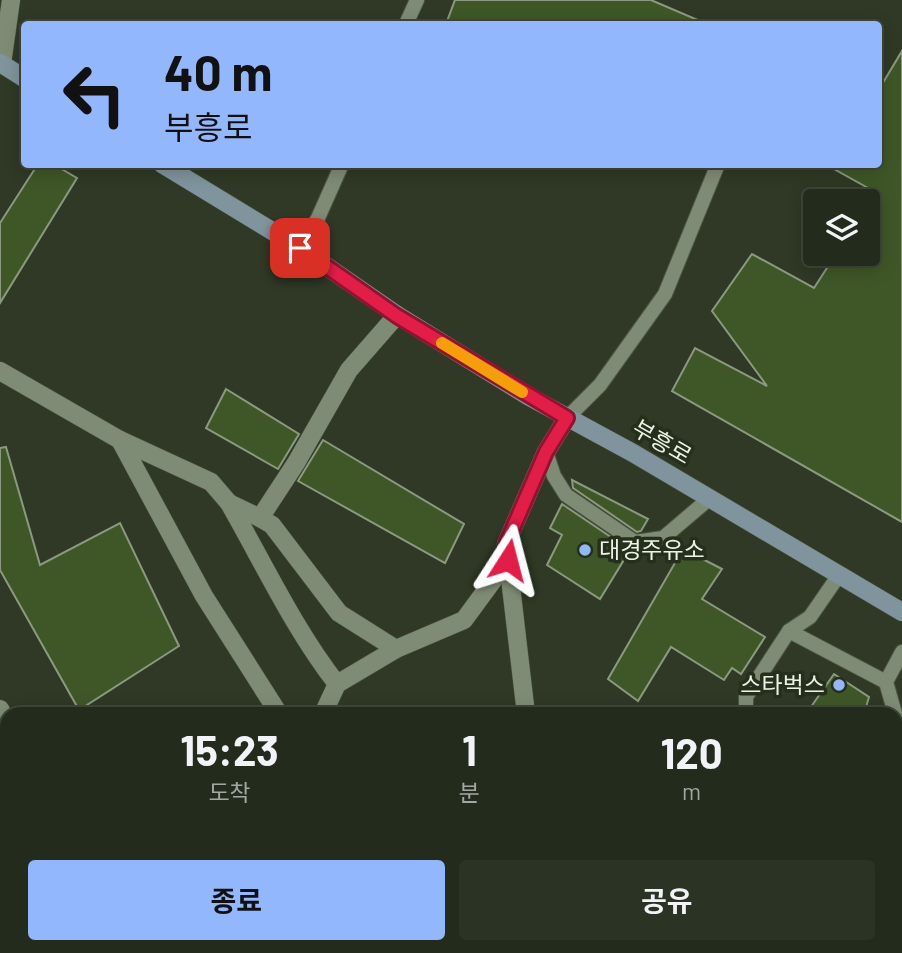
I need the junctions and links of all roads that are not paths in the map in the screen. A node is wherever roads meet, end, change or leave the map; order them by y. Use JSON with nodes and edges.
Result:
{"nodes":[{"id":1,"x":11,"y":0,"type":"edge"},
{"id":2,"x":417,"y":0,"type":"edge"},
{"id":3,"x":407,"y":21,"type":"edge"},
{"id":4,"x":1,"y":63,"type":"edge"},
{"id":5,"x":21,"y":76,"type":"edge"},
{"id":6,"x":169,"y":168,"type":"edge"},
{"id":7,"x":340,"y":168,"type":"edge"},
{"id":8,"x":716,"y":168,"type":"edge"},
{"id":9,"x":300,"y":248,"type":"junction"},
{"id":10,"x":397,"y":316,"type":"junction"},
{"id":11,"x":0,"y":371,"type":"edge"},
{"id":12,"x":567,"y":418,"type":"junction"},
{"id":13,"x":120,"y":440,"type":"junction"},
{"id":14,"x":546,"y":452,"type":"junction"},
{"id":15,"x":710,"y":499,"type":"junction"},
{"id":16,"x":229,"y":503,"type":"junction"},
{"id":17,"x":260,"y":518,"type":"junction"},
{"id":18,"x":508,"y":560,"type":"junction"},
{"id":19,"x":839,"y":575,"type":"junction"},
{"id":20,"x":902,"y":612,"type":"edge"},
{"id":21,"x":789,"y":631,"type":"junction"},
{"id":22,"x":397,"y":649,"type":"junction"},
{"id":23,"x":902,"y":652,"type":"edge"},
{"id":24,"x":886,"y":682,"type":"junction"},
{"id":25,"x":337,"y":684,"type":"junction"},
{"id":26,"x":275,"y":707,"type":"edge"},
{"id":27,"x":326,"y":707,"type":"edge"},
{"id":28,"x":525,"y":707,"type":"edge"},
{"id":29,"x":746,"y":707,"type":"edge"},
{"id":30,"x":893,"y":707,"type":"edge"}],
"edges":[{"from":1,"to":4,"type":"street"},
{"from":2,"to":3,"type":"lane"},
{"from":4,"to":5,"type":"main road"},
{"from":6,"to":9,"type":"main road","name":"부흥로"},
{"from":7,"to":9,"type":"lane"},
{"from":8,"to":12,"type":"lane"},
{"from":9,"to":10,"type":"main road","name":"부흥로"},
{"from":10,"to":12,"type":"main road","name":"부흥로"},
{"from":10,"to":17,"type":"street"},
{"from":11,"to":13,"type":"street"},
{"from":12,"to":14,"type":"street"},
{"from":12,"to":15,"type":"main road","name":"부흥로"},
{"from":13,"to":16,"type":"street"},
{"from":13,"to":26,"type":"street"},
{"from":14,"to":15,"type":"lane"},
{"from":14,"to":18,"type":"street"},
{"from":15,"to":19,"type":"main road","name":"부흥로"},
{"from":16,"to":17,"type":"street"},
{"from":16,"to":25,"type":"street"},
{"from":17,"to":22,"type":"street"},
{"from":18,"to":22,"type":"street"},
{"from":18,"to":28,"type":"street"},
{"from":19,"to":20,"type":"main road","name":"부흥로"},
{"from":19,"to":21,"type":"lane"},
{"from":21,"to":24,"type":"lane"},
{"from":21,"to":29,"type":"lane"},
{"from":22,"to":25,"type":"street"},
{"from":23,"to":24,"type":"lane"},
{"from":24,"to":30,"type":"lane"},
{"from":25,"to":27,"type":"street"}]}
